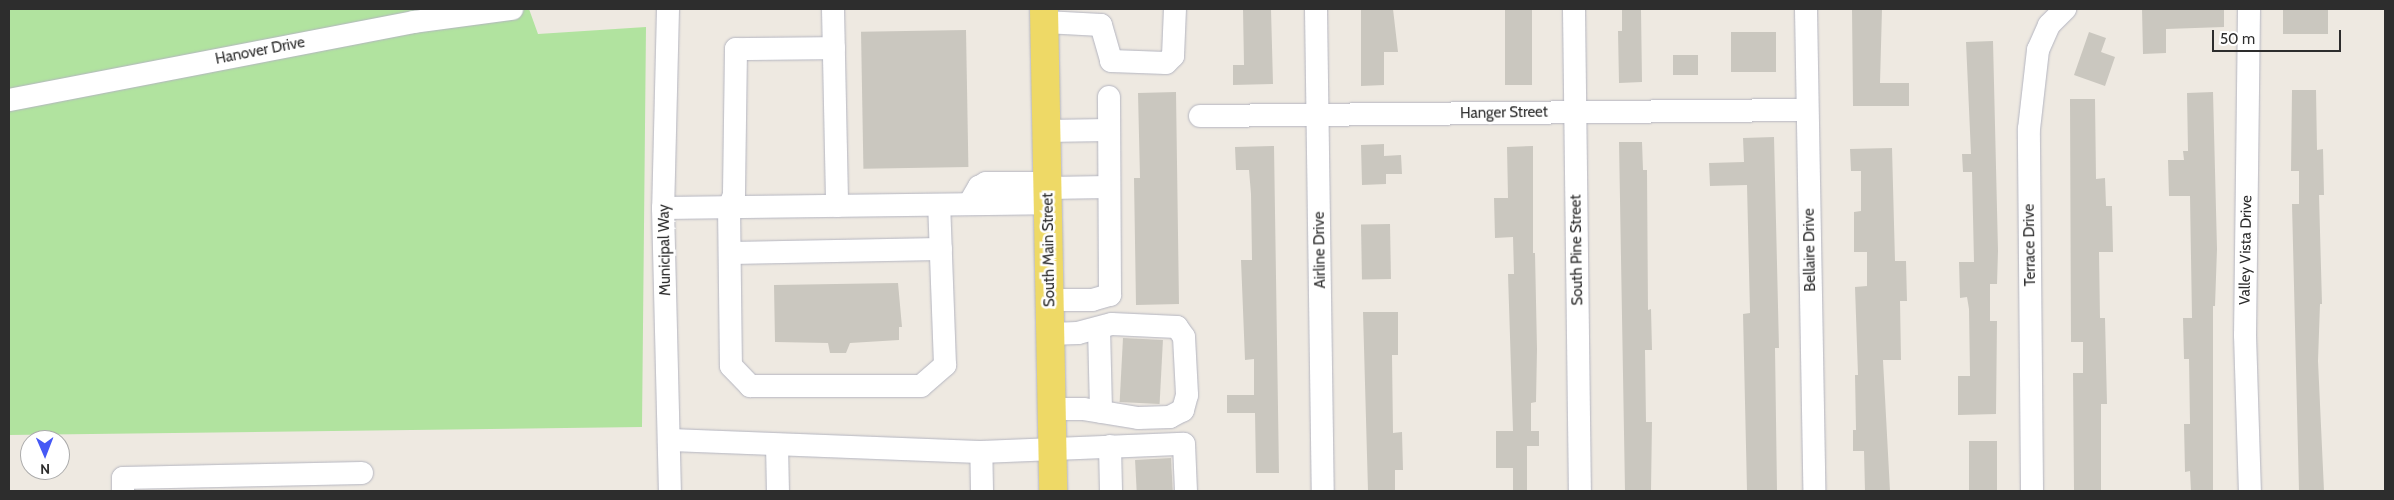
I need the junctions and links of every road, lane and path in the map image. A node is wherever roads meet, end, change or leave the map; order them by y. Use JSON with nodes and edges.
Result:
{"nodes":[{"id":1,"x":512,"y":9,"type":"edge"},
{"id":2,"x":668,"y":9,"type":"edge"},
{"id":3,"x":833,"y":9,"type":"edge"},
{"id":4,"x":1175,"y":9,"type":"edge"},
{"id":5,"x":1316,"y":9,"type":"edge"},
{"id":6,"x":1574,"y":9,"type":"edge"},
{"id":7,"x":1806,"y":9,"type":"edge"},
{"id":8,"x":2064,"y":9,"type":"edge"},
{"id":9,"x":2249,"y":9,"type":"edge"},
{"id":10,"x":1044,"y":16,"type":"edge"},
{"id":11,"x":834,"y":48,"type":"junction"},
{"id":12,"x":1109,"y":97,"type":"dead end"},
{"id":13,"x":9,"y":100,"type":"edge"},
{"id":14,"x":1807,"y":110,"type":"junction"},
{"id":15,"x":1575,"y":112,"type":"junction"},
{"id":16,"x":1318,"y":115,"type":"junction"},
{"id":17,"x":1200,"y":116,"type":"dead end"},
{"id":18,"x":1109,"y":130,"type":"junction"},
{"id":19,"x":1046,"y":131,"type":"junction"},
{"id":20,"x":1109,"y":187,"type":"junction"},
{"id":21,"x":1048,"y":191,"type":"junction"},
{"id":22,"x":939,"y":205,"type":"junction"},
{"id":23,"x":837,"y":206,"type":"junction"},
{"id":24,"x":729,"y":207,"type":"junction"},
{"id":25,"x":663,"y":208,"type":"junction"},
{"id":26,"x":941,"y":249,"type":"junction"},
{"id":27,"x":730,"y":253,"type":"junction"},
{"id":28,"x":1049,"y":300,"type":"junction"},
{"id":29,"x":1099,"y":328,"type":"junction"},
{"id":30,"x":1050,"y":334,"type":"junction"},
{"id":31,"x":1051,"y":409,"type":"junction"},
{"id":32,"x":1101,"y":412,"type":"junction"},
{"id":33,"x":669,"y":440,"type":"junction"},
{"id":34,"x":777,"y":445,"type":"junction"},
{"id":35,"x":1110,"y":446,"type":"junction"},
{"id":36,"x":1052,"y":451,"type":"junction"},
{"id":37,"x":981,"y":452,"type":"junction"},
{"id":38,"x":362,"y":473,"type":"dead end"},
{"id":39,"x":270,"y":483,"type":"edge"},
{"id":40,"x":123,"y":491,"type":"edge"},
{"id":41,"x":670,"y":491,"type":"edge"},
{"id":42,"x":778,"y":491,"type":"edge"},
{"id":43,"x":982,"y":491,"type":"edge"},
{"id":44,"x":1053,"y":491,"type":"edge"},
{"id":45,"x":1111,"y":491,"type":"edge"},
{"id":46,"x":1186,"y":491,"type":"edge"},
{"id":47,"x":1323,"y":491,"type":"edge"},
{"id":48,"x":1580,"y":491,"type":"edge"},
{"id":49,"x":1814,"y":491,"type":"edge"},
{"id":50,"x":2032,"y":491,"type":"edge"},
{"id":51,"x":2250,"y":491,"type":"edge"}],
"edges":[{"from":1,"to":13,"type":"street","name":"Hanover Drive"},
{"from":2,"to":25,"type":"street","name":"Municipal Way"},
{"from":3,"to":11,"type":"street"},
{"from":4,"to":10,"type":"street"},
{"from":5,"to":16,"type":"street","name":"Airline Drive"},
{"from":6,"to":15,"type":"street","name":"South Pine Street"},
{"from":7,"to":14,"type":"street","name":"Bellaire Drive"},
{"from":8,"to":50,"type":"street","name":"Terrace Drive"},
{"from":9,"to":51,"type":"street","name":"Valley Vista Drive"},
{"from":10,"to":19,"type":"main road","name":"South Main Street"},
{"from":11,"to":23,"type":"street"},
{"from":11,"to":24,"type":"street"},
{"from":12,"to":18,"type":"street"},
{"from":14,"to":15,"type":"street","name":"Hanger Street"},
{"from":14,"to":49,"type":"street","name":"Bellaire Drive"},
{"from":15,"to":16,"type":"street","name":"Hanger Street"},
{"from":15,"to":48,"type":"street","name":"South Pine Street"},
{"from":16,"to":17,"type":"street","name":"Hanger Street"},
{"from":16,"to":47,"type":"street","name":"Airline Drive"},
{"from":18,"to":19,"type":"street"},
{"from":18,"to":20,"type":"street"},
{"from":19,"to":21,"type":"main road","name":"South Main Street"},
{"from":20,"to":21,"type":"street"},
{"from":20,"to":28,"type":"street"},
{"from":21,"to":22,"type":"street"},
{"from":21,"to":28,"type":"main road","name":"South Main Street"},
{"from":22,"to":23,"type":"street"},
{"from":22,"to":26,"type":"street"},
{"from":23,"to":24,"type":"street"},
{"from":24,"to":25,"type":"street"},
{"from":24,"to":27,"type":"street"},
{"from":25,"to":33,"type":"street","name":"Municipal Way"},
{"from":26,"to":27,"type":"street"},
{"from":26,"to":27,"type":"street"},
{"from":28,"to":30,"type":"main road","name":"South Main Street"},
{"from":29,"to":30,"type":"street"},
{"from":29,"to":32,"type":"street"},
{"from":29,"to":32,"type":"street"},
{"from":30,"to":31,"type":"main road","name":"South Main Street"},
{"from":31,"to":32,"type":"street"},
{"from":31,"to":36,"type":"main road","name":"South Main Street"},
{"from":33,"to":34,"type":"street"},
{"from":33,"to":41,"type":"street","name":"Municipal Way"},
{"from":34,"to":37,"type":"street"},
{"from":34,"to":42,"type":"street"},
{"from":35,"to":36,"type":"street"},
{"from":35,"to":45,"type":"street"},
{"from":35,"to":46,"type":"street"},
{"from":36,"to":37,"type":"street"},
{"from":36,"to":44,"type":"main road","name":"South Main Street"},
{"from":37,"to":43,"type":"street"},
{"from":38,"to":39,"type":"street"},
{"from":39,"to":40,"type":"street"}]}
